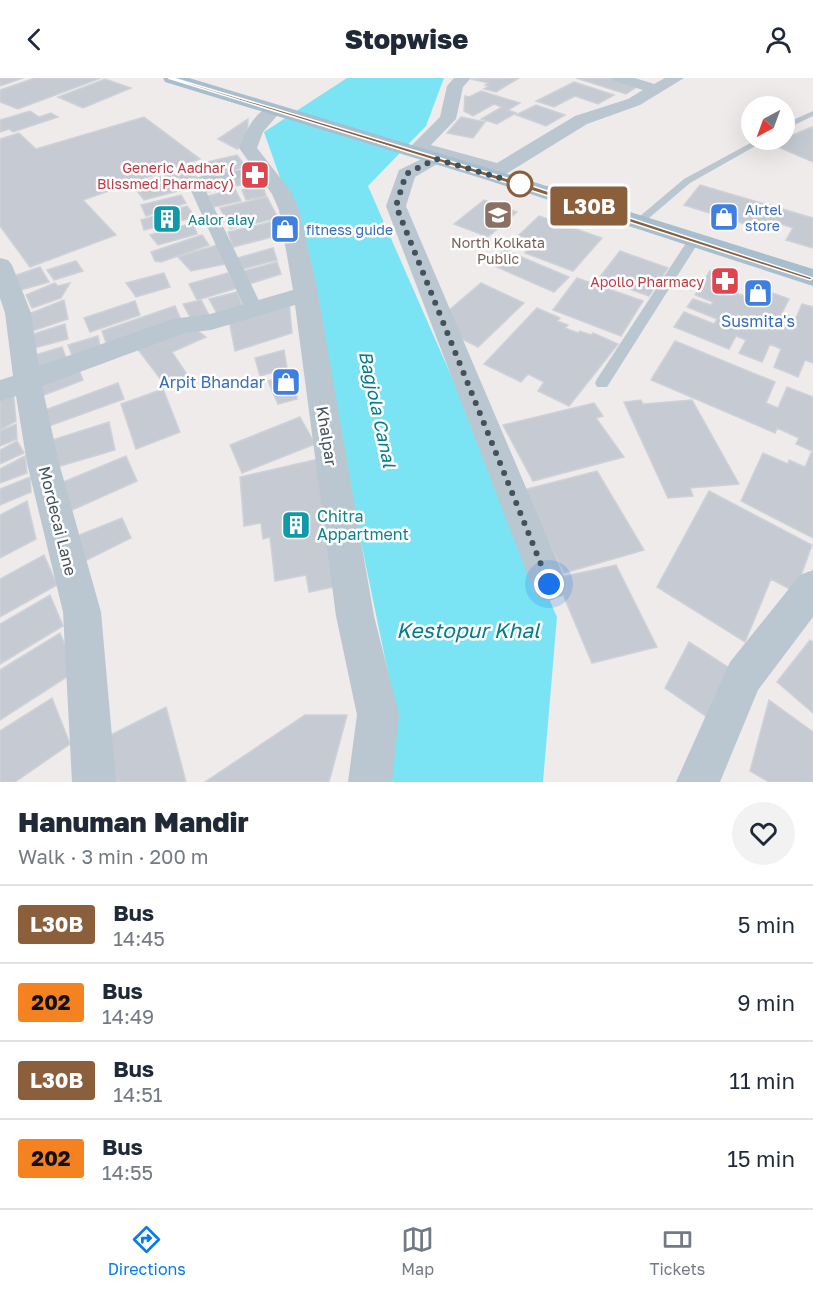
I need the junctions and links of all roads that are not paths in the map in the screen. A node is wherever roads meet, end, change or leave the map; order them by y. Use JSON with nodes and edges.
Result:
{"nodes":[{"id":1,"x":171,"y":78,"type":"edge"},
{"id":2,"x":463,"y":78,"type":"edge"},
{"id":3,"x":619,"y":78,"type":"edge"},
{"id":4,"x":676,"y":78,"type":"edge"},
{"id":5,"x":655,"y":89,"type":"junction"},
{"id":6,"x":274,"y":110,"type":"junction"},
{"id":7,"x":813,"y":113,"type":"edge"},
{"id":8,"x":795,"y":122,"type":"edge"},
{"id":9,"x":744,"y":150,"type":"edge"},
{"id":10,"x":429,"y":157,"type":"junction"},
{"id":11,"x":263,"y":170,"type":"junction"},
{"id":12,"x":495,"y":173,"type":"junction"},
{"id":13,"x":639,"y":222,"type":"junction"},
{"id":14,"x":694,"y":240,"type":"junction"},
{"id":15,"x":0,"y":265,"type":"edge"},
{"id":16,"x":813,"y":278,"type":"edge"},
{"id":17,"x":305,"y":294,"type":"junction"},
{"id":18,"x":254,"y":309,"type":"junction"},
{"id":19,"x":9,"y":316,"type":"edge"},
{"id":20,"x":602,"y":383,"type":"dead end"},
{"id":21,"x":13,"y":385,"type":"edge"},
{"id":22,"x":549,"y":584,"type":"dead end"},
{"id":23,"x":813,"y":587,"type":"edge"},
{"id":24,"x":94,"y":782,"type":"edge"},
{"id":25,"x":370,"y":782,"type":"edge"},
{"id":26,"x":698,"y":782,"type":"edge"}],
"edges":[{"from":1,"to":6,"type":"main road"},
{"from":2,"to":12,"type":"street"},
{"from":3,"to":5,"type":"street"},
{"from":4,"to":5,"type":"street"},
{"from":5,"to":12,"type":"street"},
{"from":6,"to":10,"type":"main road"},
{"from":6,"to":11,"type":"street","name":"Khalpar"},
{"from":7,"to":8,"type":"lane"},
{"from":9,"to":13,"type":"lane"},
{"from":10,"to":12,"type":"main road"},
{"from":10,"to":22,"type":"street"},
{"from":11,"to":17,"type":"street","name":"Khalpar"},
{"from":11,"to":18,"type":"street"},
{"from":12,"to":13,"type":"main road"},
{"from":13,"to":14,"type":"main road"},
{"from":14,"to":16,"type":"main road"},
{"from":14,"to":20,"type":"lane"},
{"from":15,"to":19,"type":"street","name":"Mordecai Lane"},
{"from":17,"to":18,"type":"street"},
{"from":17,"to":25,"type":"street","name":"Khalpar"},
{"from":18,"to":21,"type":"street"},
{"from":19,"to":21,"type":"street","name":"Mordecai Lane"},
{"from":21,"to":24,"type":"street","name":"Mordecai Lane"},
{"from":23,"to":26,"type":"street"}]}
